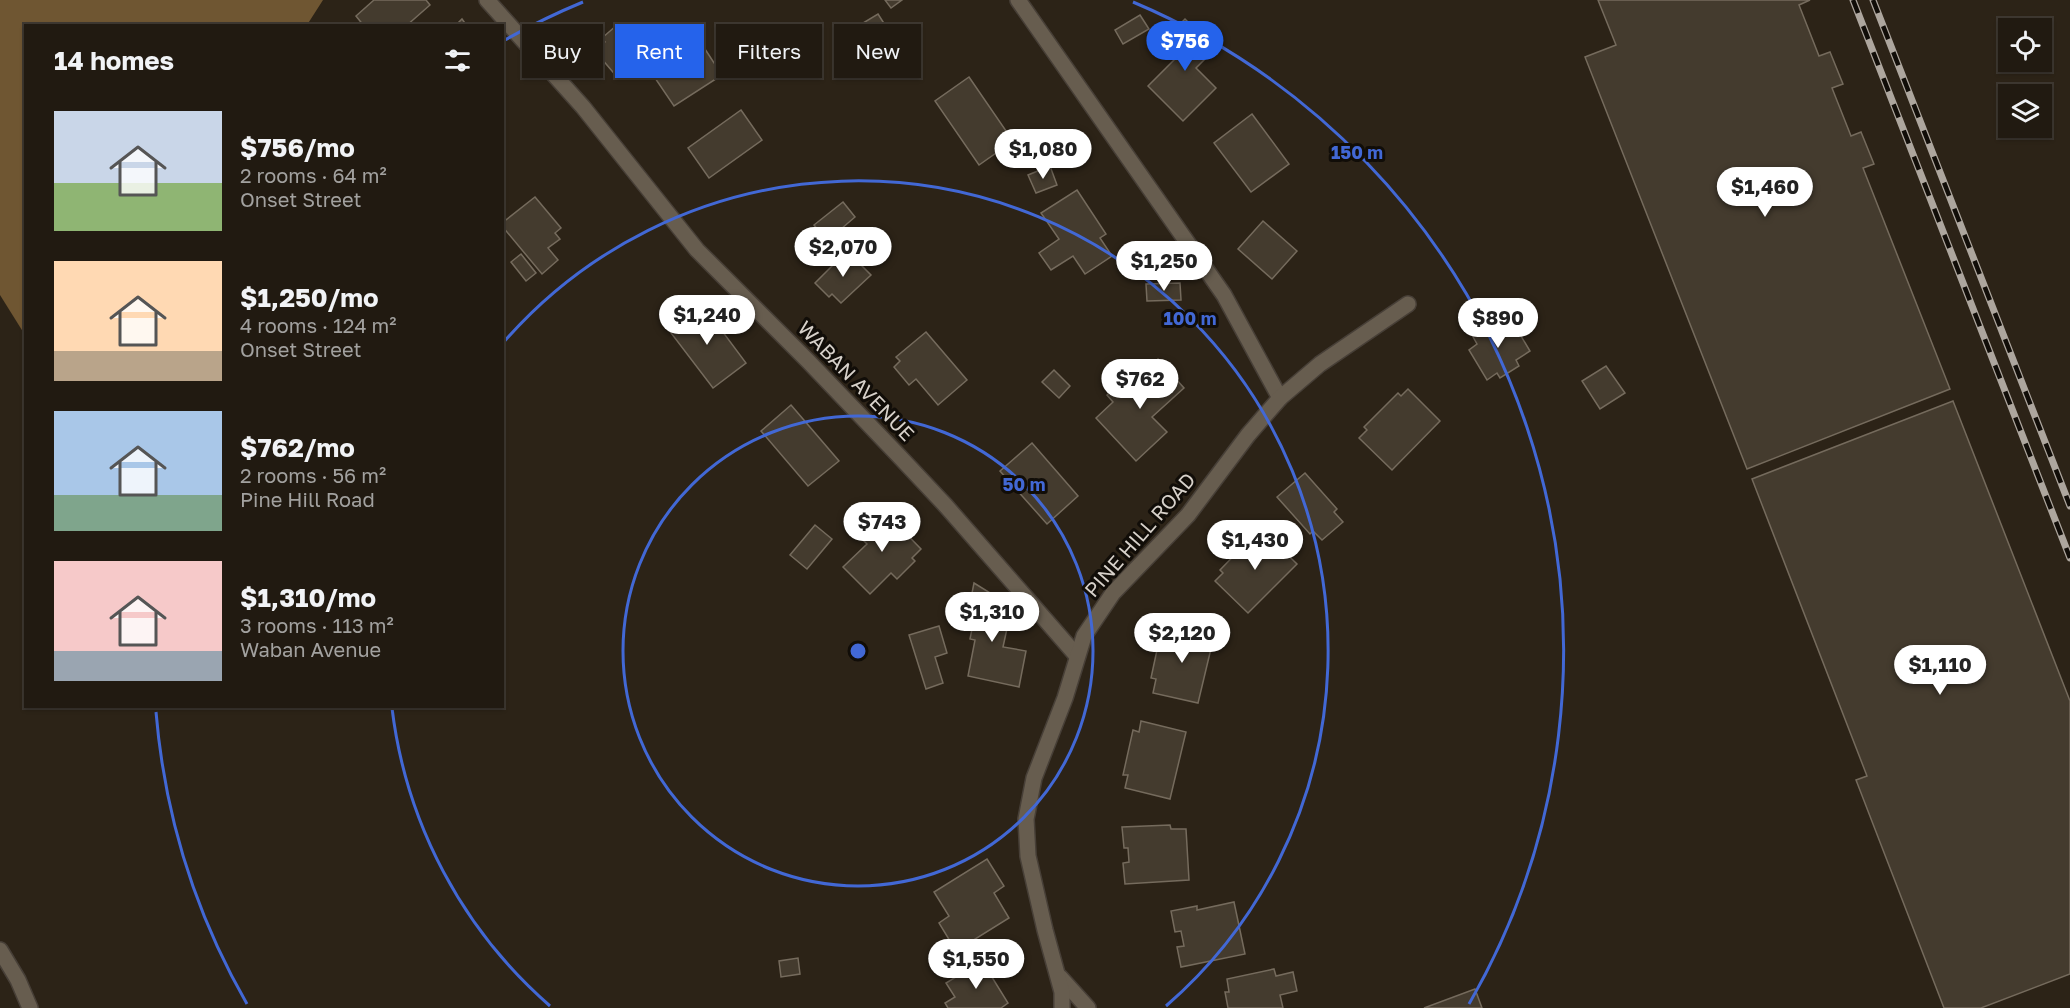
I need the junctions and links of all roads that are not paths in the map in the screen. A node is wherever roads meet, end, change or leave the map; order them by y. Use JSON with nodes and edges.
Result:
{"nodes":[{"id":1,"x":487,"y":0,"type":"edge"},
{"id":2,"x":1018,"y":0,"type":"edge"},
{"id":3,"x":1408,"y":304,"type":"dead end"},
{"id":4,"x":1280,"y":398,"type":"junction"},
{"id":5,"x":1077,"y":656,"type":"junction"},
{"id":6,"x":0,"y":950,"type":"edge"},
{"id":7,"x":1057,"y":973,"type":"junction"},
{"id":8,"x":30,"y":1008,"type":"edge"},
{"id":9,"x":1062,"y":1008,"type":"edge"},
{"id":10,"x":1088,"y":1008,"type":"edge"}],
"edges":[{"from":1,"to":5,"type":"street","name":"WABAN AVENUE"},
{"from":2,"to":4,"type":"street"},
{"from":3,"to":4,"type":"street","name":"PINE HILL ROAD"},
{"from":4,"to":5,"type":"street","name":"PINE HILL ROAD"},
{"from":5,"to":7,"type":"street","name":"PINE HILL ROAD"},
{"from":6,"to":8,"type":"street"},
{"from":7,"to":9,"type":"street","name":"PINE HILL ROAD"},
{"from":7,"to":10,"type":"street"}]}
